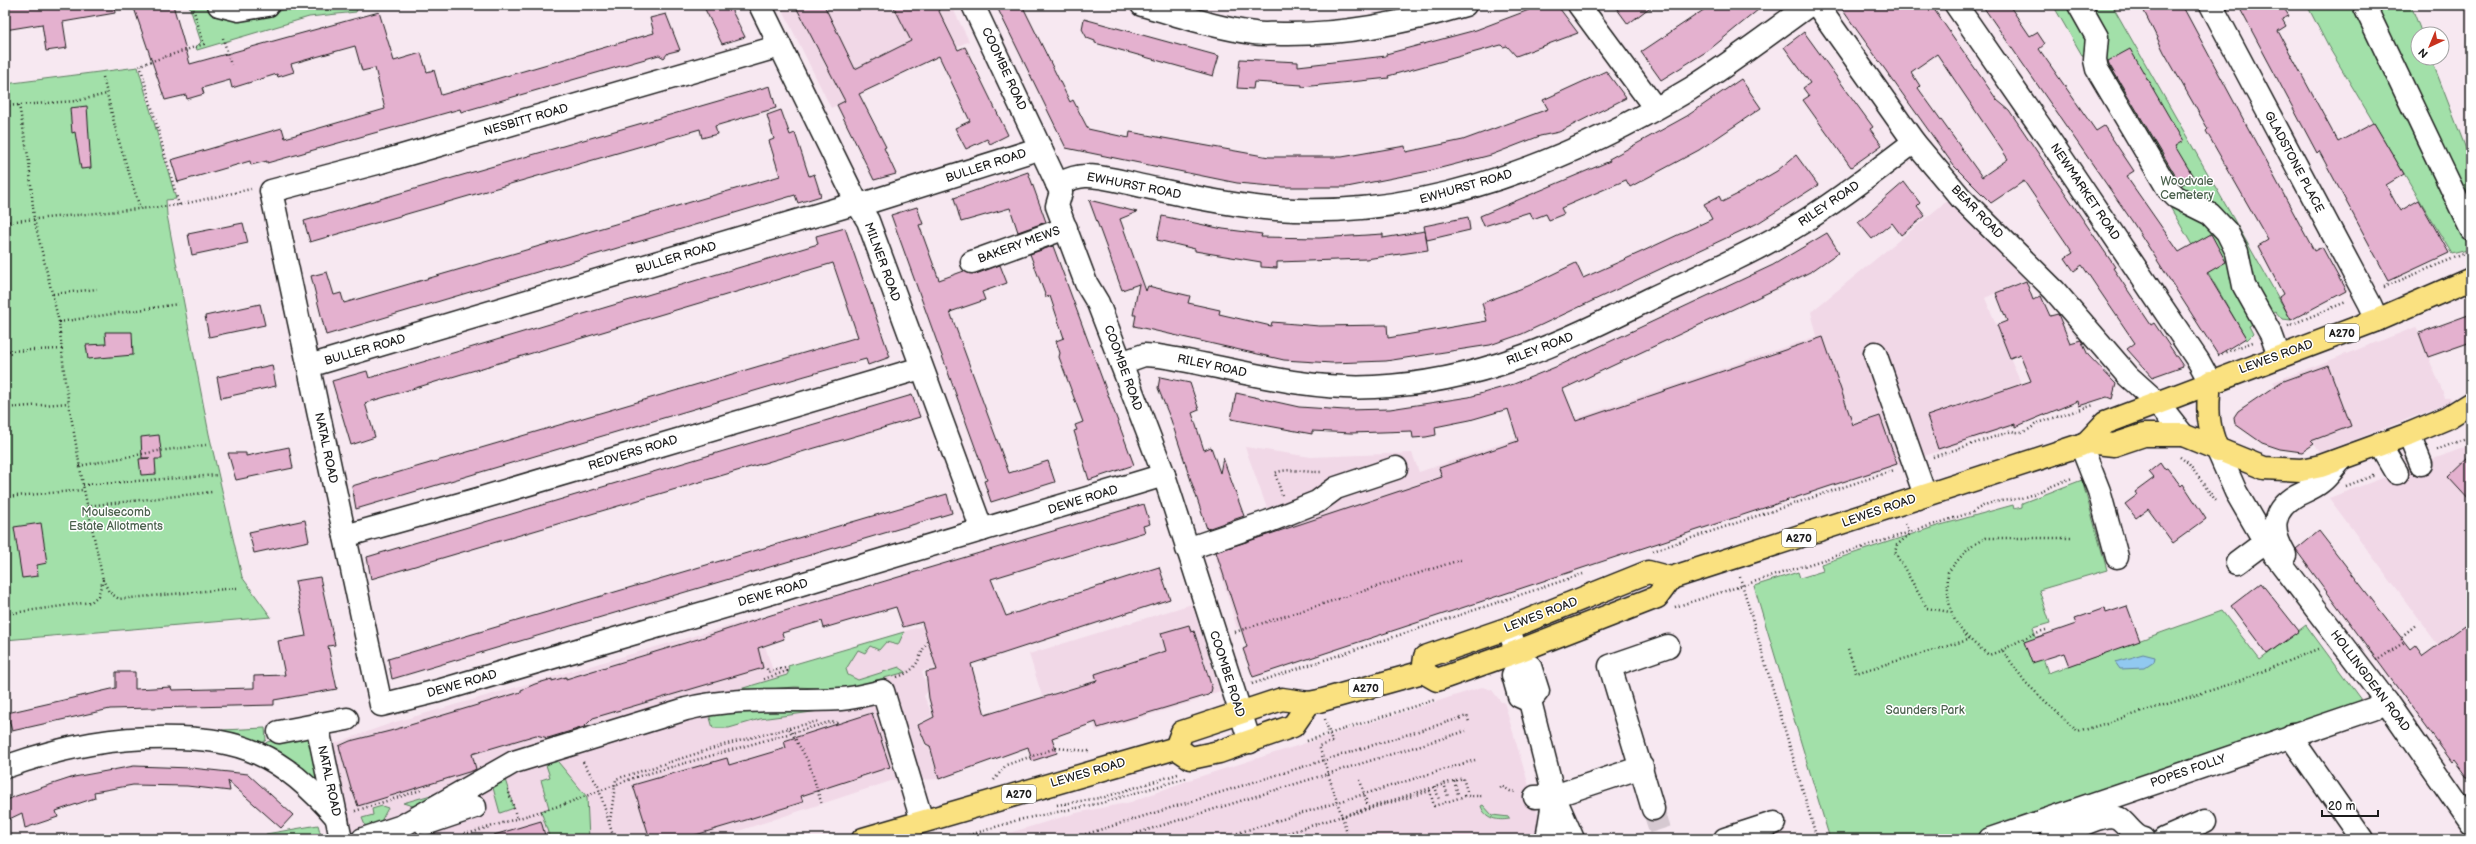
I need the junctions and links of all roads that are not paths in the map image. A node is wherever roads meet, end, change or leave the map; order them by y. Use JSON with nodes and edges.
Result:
{"nodes":[{"id":1,"x":219,"y":5,"type":"edge"},
{"id":2,"x":268,"y":5,"type":"edge"},
{"id":3,"x":760,"y":5,"type":"edge"},
{"id":4,"x":973,"y":5,"type":"edge"},
{"id":5,"x":1142,"y":5,"type":"edge"},
{"id":6,"x":1465,"y":5,"type":"edge"},
{"id":7,"x":1579,"y":5,"type":"edge"},
{"id":8,"x":1809,"y":5,"type":"edge"},
{"id":9,"x":1817,"y":5,"type":"edge"},
{"id":10,"x":1956,"y":5,"type":"edge"},
{"id":11,"x":2079,"y":5,"type":"edge"},
{"id":12,"x":2210,"y":5,"type":"edge"},
{"id":13,"x":2364,"y":5,"type":"edge"},
{"id":14,"x":780,"y":46,"type":"junction"},
{"id":15,"x":1655,"y":108,"type":"junction"},
{"id":16,"x":1914,"y":142,"type":"junction"},
{"id":17,"x":1042,"y":148,"type":"junction"},
{"id":18,"x":1057,"y":184,"type":"junction"},
{"id":19,"x":271,"y":191,"type":"joint"},
{"id":20,"x":857,"y":203,"type":"junction"},
{"id":21,"x":1066,"y":228,"type":"junction"},
{"id":22,"x":2471,"y":229,"type":"edge"},
{"id":23,"x":972,"y":262,"type":"dead end"},
{"id":24,"x":2468,"y":283,"type":"edge"},
{"id":25,"x":2376,"y":320,"type":"junction"},
{"id":26,"x":1875,"y":353,"type":"dead end"},
{"id":27,"x":2280,"y":356,"type":"junction"},
{"id":28,"x":1121,"y":363,"type":"junction"},
{"id":29,"x":308,"y":366,"type":"junction"},
{"id":30,"x":921,"y":368,"type":"junction"},
{"id":31,"x":2210,"y":382,"type":"junction"},
{"id":32,"x":2158,"y":403,"type":"junction"},
{"id":33,"x":2471,"y":404,"type":"edge"},
{"id":34,"x":2409,"y":434,"type":"junction"},
{"id":35,"x":2183,"y":435,"type":"junction"},
{"id":36,"x":2084,"y":443,"type":"junction"},
{"id":37,"x":2380,"y":444,"type":"junction"},
{"id":38,"x":2218,"y":451,"type":"junction"},
{"id":39,"x":2342,"y":458,"type":"junction"},
{"id":40,"x":2421,"y":464,"type":"dead end"},
{"id":41,"x":1396,"y":468,"type":"dead end"},
{"id":42,"x":2397,"y":473,"type":"dead end"},
{"id":43,"x":1164,"y":475,"type":"junction"},
{"id":44,"x":1925,"y":495,"type":"junction"},
{"id":45,"x":982,"y":530,"type":"junction"},
{"id":46,"x":345,"y":536,"type":"junction"},
{"id":47,"x":2265,"y":542,"type":"junction"},
{"id":48,"x":1188,"y":549,"type":"junction"},
{"id":49,"x":2117,"y":557,"type":"dead end"},
{"id":50,"x":2237,"y":563,"type":"dead end"},
{"id":51,"x":1671,"y":578,"type":"junction"},
{"id":52,"x":2301,"y":590,"type":"junction"},
{"id":53,"x":1509,"y":628,"type":"junction"},
{"id":54,"x":1668,"y":646,"type":"dead end"},
{"id":55,"x":1518,"y":657,"type":"junction"},
{"id":56,"x":1423,"y":672,"type":"junction"},
{"id":57,"x":2386,"y":701,"type":"junction"},
{"id":58,"x":1314,"y":702,"type":"junction"},
{"id":59,"x":381,"y":706,"type":"joint"},
{"id":60,"x":1239,"y":712,"type":"junction"},
{"id":61,"x":347,"y":719,"type":"dead end"},
{"id":62,"x":317,"y":724,"type":"junction"},
{"id":63,"x":279,"y":732,"type":"dead end"},
{"id":64,"x":2292,"y":735,"type":"junction"},
{"id":65,"x":1250,"y":742,"type":"junction"},
{"id":66,"x":1176,"y":748,"type":"junction"},
{"id":67,"x":6,"y":766,"type":"edge"},
{"id":68,"x":1642,"y":767,"type":"junction"},
{"id":69,"x":2122,"y":794,"type":"junction"},
{"id":70,"x":1537,"y":795,"type":"junction"},
{"id":71,"x":475,"y":807,"type":"dead end"},
{"id":72,"x":1653,"y":809,"type":"tunnel mouth"},
{"id":73,"x":337,"y":818,"type":"junction"},
{"id":74,"x":2116,"y":818,"type":"junction"},
{"id":75,"x":922,"y":821,"type":"junction"},
{"id":76,"x":1774,"y":823,"type":"dead end"},
{"id":77,"x":2471,"y":823,"type":"edge"},
{"id":78,"x":402,"y":826,"type":"junction"},
{"id":79,"x":2203,"y":827,"type":"dead end"},
{"id":80,"x":885,"y":836,"type":"edge"},
{"id":81,"x":341,"y":839,"type":"edge"},
{"id":82,"x":363,"y":839,"type":"edge"},
{"id":83,"x":863,"y":839,"type":"edge"},
{"id":84,"x":1547,"y":839,"type":"edge"},
{"id":85,"x":1574,"y":839,"type":"edge"},
{"id":86,"x":1726,"y":839,"type":"edge"},
{"id":87,"x":1990,"y":839,"type":"edge"},
{"id":88,"x":2052,"y":839,"type":"edge"},
{"id":89,"x":2144,"y":839,"type":"edge"},
{"id":90,"x":2164,"y":839,"type":"edge"},
{"id":91,"x":2362,"y":839,"type":"edge"}],
"edges":[{"from":1,"to":2,"type":"street"},
{"from":3,"to":14,"type":"street","name":"MILNER ROAD"},
{"from":4,"to":17,"type":"street","name":"COOMBE ROAD"},
{"from":5,"to":6,"type":"street"},
{"from":7,"to":15,"type":"street"},
{"from":8,"to":15,"type":"street","name":"EWHURST ROAD"},
{"from":9,"to":16,"type":"street","name":"BEAR ROAD"},
{"from":10,"to":31,"type":"street","name":"NEWMARKET ROAD"},
{"from":11,"to":27,"type":"street"},
{"from":12,"to":25,"type":"street","name":"GLADSTONE PLACE"},
{"from":13,"to":22,"type":"street"},
{"from":14,"to":19,"type":"street","name":"NESBITT ROAD"},
{"from":14,"to":20,"type":"street","name":"MILNER ROAD"},
{"from":15,"to":18,"type":"street","name":"EWHURST ROAD"},
{"from":16,"to":28,"type":"street","name":"RILEY ROAD"},
{"from":16,"to":32,"type":"street","name":"BEAR ROAD"},
{"from":17,"to":18,"type":"street","name":"COOMBE ROAD"},
{"from":17,"to":20,"type":"street","name":"BULLER ROAD"},
{"from":18,"to":21,"type":"street","name":"COOMBE ROAD"},
{"from":19,"to":29,"type":"street","name":"NATAL ROAD"},
{"from":20,"to":29,"type":"street","name":"BULLER ROAD"},
{"from":20,"to":30,"type":"street","name":"MILNER ROAD"},
{"from":21,"to":23,"type":"street","name":"BAKERY MEWS"},
{"from":21,"to":28,"type":"street","name":"COOMBE ROAD"},
{"from":24,"to":25,"type":"main road","name":"LEWES ROAD","number":"A270"},
{"from":25,"to":27,"type":"main road","name":"LEWES ROAD","number":"A270"},
{"from":26,"to":44,"type":"street"},
{"from":27,"to":31,"type":"main road","name":"LEWES ROAD","number":"A270"},
{"from":28,"to":43,"type":"street","name":"COOMBE ROAD"},
{"from":29,"to":46,"type":"street","name":"NATAL ROAD"},
{"from":30,"to":45,"type":"street","name":"MILNER ROAD"},
{"from":30,"to":46,"type":"street","name":"REDVERS ROAD"},
{"from":31,"to":32,"type":"main road","name":"LEWES ROAD","number":"A270"},
{"from":31,"to":38,"type":"main road"},
{"from":32,"to":35,"type":"street","name":"BEAR ROAD"},
{"from":32,"to":36,"type":"main road","name":"LEWES ROAD","number":"A270"},
{"from":33,"to":34,"type":"main road","name":"LEWES ROAD","number":"A270"},
{"from":34,"to":37,"type":"main road","name":"LEWES ROAD","number":"A270"},
{"from":34,"to":40,"type":"street"},
{"from":35,"to":36,"type":"main road","name":"LEWES ROAD","number":"A270"},
{"from":35,"to":38,"type":"main road","name":"LEWES ROAD","number":"A270"},
{"from":36,"to":44,"type":"main road","name":"LEWES ROAD","number":"A270"},
{"from":36,"to":49,"type":"street"},
{"from":37,"to":39,"type":"main road","name":"LEWES ROAD","number":"A270"},
{"from":37,"to":42,"type":"street"},
{"from":38,"to":39,"type":"main road","name":"LEWES ROAD","number":"A270"},
{"from":38,"to":47,"type":"street","name":"HOLLINGDEAN ROAD"},
{"from":39,"to":52,"type":"street"},
{"from":41,"to":48,"type":"street"},
{"from":43,"to":45,"type":"street","name":"DEWE ROAD"},
{"from":43,"to":48,"type":"street","name":"COOMBE ROAD"},
{"from":44,"to":51,"type":"main road","name":"LEWES ROAD","number":"A270"},
{"from":45,"to":59,"type":"street","name":"DEWE ROAD"},
{"from":46,"to":59,"type":"street","name":"NATAL ROAD"},
{"from":47,"to":50,"type":"street"},
{"from":47,"to":52,"type":"street","name":"HOLLINGDEAN ROAD"},
{"from":48,"to":60,"type":"street","name":"COOMBE ROAD"},
{"from":51,"to":53,"type":"main road","name":"LEWES ROAD"},
{"from":51,"to":55,"type":"main road"},
{"from":52,"to":57,"type":"street","name":"HOLLINGDEAN ROAD"},
{"from":53,"to":55,"type":"street"},
{"from":53,"to":56,"type":"main road","name":"LEWES ROAD"},
{"from":54,"to":68,"type":"street"},
{"from":55,"to":56,"type":"main road"},
{"from":55,"to":70,"type":"street"},
{"from":56,"to":58,"type":"main road","number":"A270"},
{"from":57,"to":64,"type":"street","name":"POPES FOLLY"},
{"from":57,"to":77,"type":"street","name":"HOLLINGDEAN ROAD"},
{"from":58,"to":60,"type":"main road","number":"A270"},
{"from":58,"to":65,"type":"main road"},
{"from":60,"to":65,"type":"street","name":"COOMBE ROAD"},
{"from":60,"to":66,"type":"main road","number":"A270"},
{"from":61,"to":62,"type":"street"},
{"from":62,"to":63,"type":"street"},
{"from":62,"to":73,"type":"street","name":"NATAL ROAD"},
{"from":64,"to":69,"type":"street","name":"POPES FOLLY"},
{"from":64,"to":91,"type":"street"},
{"from":65,"to":66,"type":"main road"},
{"from":66,"to":75,"type":"main road","name":"LEWES ROAD","number":"A270"},
{"from":67,"to":73,"type":"street"},
{"from":68,"to":70,"type":"street"},
{"from":68,"to":72,"type":"street"},
{"from":69,"to":74,"type":"street"},
{"from":69,"to":87,"type":"street","name":"POPES FOLLY"},
{"from":70,"to":84,"type":"street"},
{"from":70,"to":85,"type":"street"},
{"from":71,"to":78,"type":"street"},
{"from":73,"to":81,"type":"street","name":"NATAL ROAD"},
{"from":74,"to":88,"type":"street"},
{"from":74,"to":89,"type":"street"},
{"from":75,"to":78,"type":"street"},
{"from":75,"to":80,"type":"main road","name":"LEWES ROAD","number":"A270"},
{"from":76,"to":86,"type":"street"},
{"from":78,"to":82,"type":"street"},
{"from":79,"to":90,"type":"street"},
{"from":80,"to":83,"type":"main road","name":"LEWES ROAD","number":"A270"}]}
